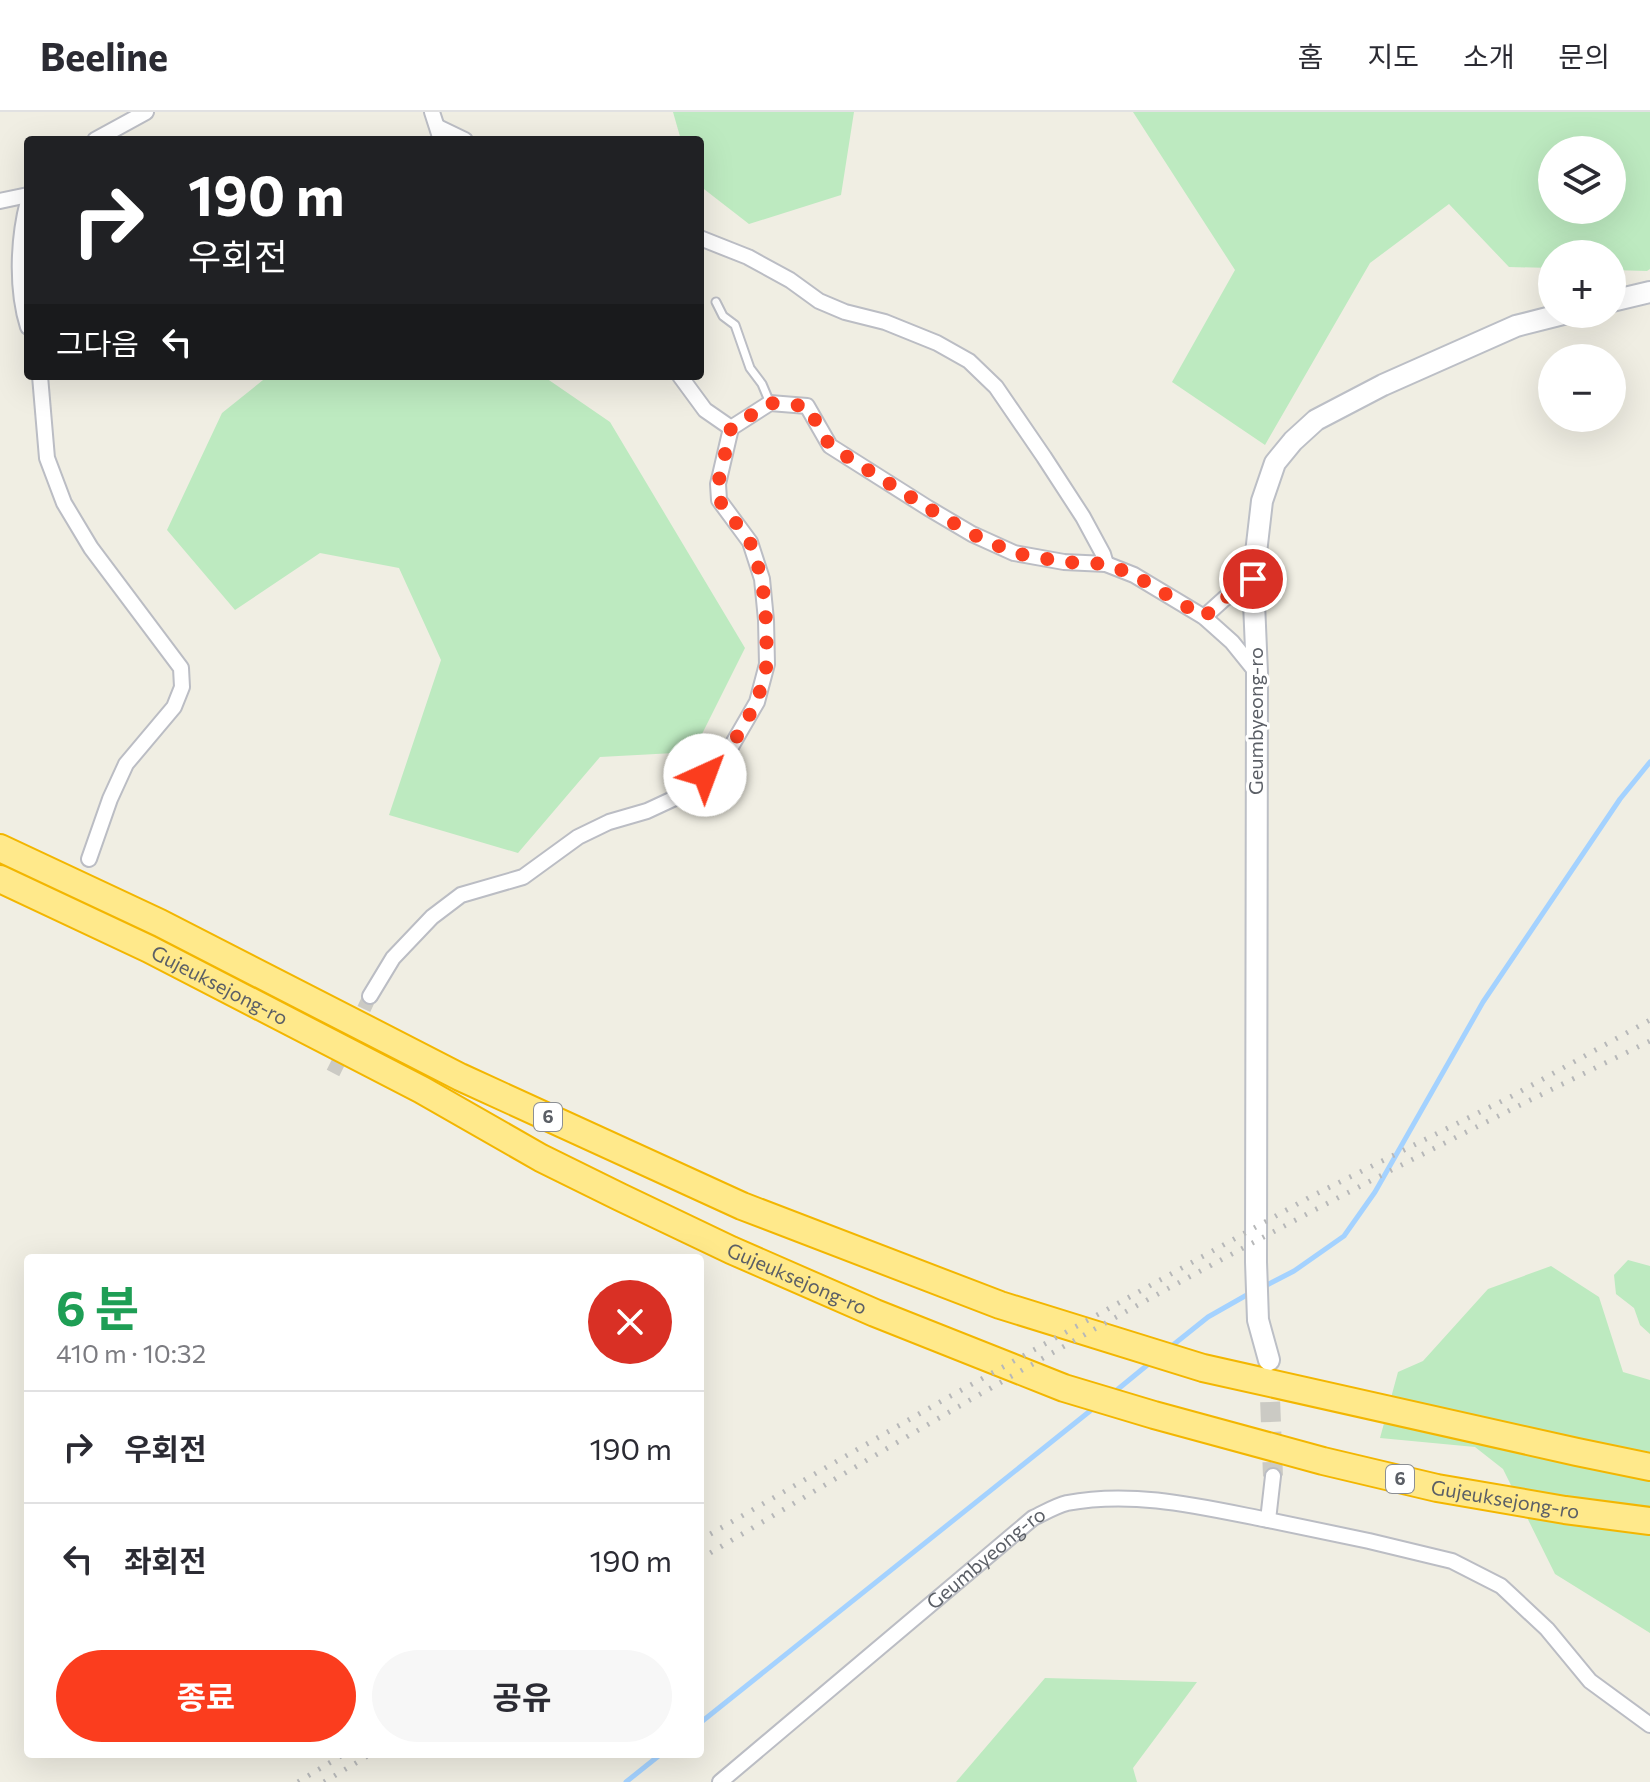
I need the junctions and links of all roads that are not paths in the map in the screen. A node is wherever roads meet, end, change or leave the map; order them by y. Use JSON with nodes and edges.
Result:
{"nodes":[{"id":1,"x":146,"y":112,"type":"edge"},
{"id":2,"x":432,"y":112,"type":"edge"},
{"id":3,"x":439,"y":134,"type":"edge"},
{"id":4,"x":102,"y":136,"type":"edge"},
{"id":5,"x":24,"y":198,"type":"edge"},
{"id":6,"x":0,"y":201,"type":"edge"},
{"id":7,"x":24,"y":217,"type":"edge"},
{"id":8,"x":704,"y":240,"type":"edge"},
{"id":9,"x":1650,"y":292,"type":"edge"},
{"id":10,"x":1626,"y":298,"type":"edge"},
{"id":11,"x":24,"y":302,"type":"edge"},
{"id":12,"x":716,"y":302,"type":"dead end"},
{"id":13,"x":1538,"y":320,"type":"edge"},
{"id":14,"x":40,"y":380,"type":"edge"},
{"id":15,"x":683,"y":380,"type":"edge"},
{"id":16,"x":770,"y":403,"type":"junction"},
{"id":17,"x":731,"y":428,"type":"junction"},
{"id":18,"x":1106,"y":564,"type":"junction"},
{"id":19,"x":1253,"y":579,"type":"junction"},
{"id":20,"x":1204,"y":617,"type":"junction"},
{"id":21,"x":1257,"y":673,"type":"junction"},
{"id":22,"x":0,"y":848,"type":"edge"},
{"id":23,"x":89,"y":859,"type":"dead end"},
{"id":24,"x":0,"y":879,"type":"edge"},
{"id":25,"x":370,"y":996,"type":"tunnel mouth"},
{"id":26,"x":1269,"y":1360,"type":"tunnel mouth"},
{"id":27,"x":1650,"y":1467,"type":"edge"},
{"id":28,"x":1273,"y":1476,"type":"tunnel mouth"},
{"id":29,"x":1268,"y":1520,"type":"junction"},
{"id":30,"x":1650,"y":1521,"type":"edge"},
{"id":31,"x":1650,"y":1725,"type":"edge"},
{"id":32,"x":720,"y":1782,"type":"edge"}],
"edges":[{"from":1,"to":4,"type":"street"},
{"from":2,"to":3,"type":"street"},
{"from":5,"to":6,"type":"street"},
{"from":7,"to":11,"type":"street"},
{"from":8,"to":18,"type":"street"},
{"from":9,"to":10,"type":"street"},
{"from":12,"to":16,"type":"lane"},
{"from":13,"to":19,"type":"street","name":"Geumbyeong-ro"},
{"from":14,"to":23,"type":"street"},
{"from":15,"to":17,"type":"street"},
{"from":16,"to":17,"type":"street"},
{"from":16,"to":18,"type":"street"},
{"from":17,"to":25,"type":"street"},
{"from":18,"to":20,"type":"street"},
{"from":19,"to":20,"type":"street"},
{"from":19,"to":21,"type":"street","name":"Geumbyeong-ro"},
{"from":20,"to":21,"type":"street"},
{"from":21,"to":26,"type":"street","name":"Geumbyeong-ro"},
{"from":22,"to":27,"type":"highway","name":"Gujeuksejong-ro","number":"6"},
{"from":24,"to":30,"type":"highway","name":"Gujeuksejong-ro","number":"6"},
{"from":28,"to":29,"type":"street"},
{"from":29,"to":31,"type":"street","name":"Geumbyeong-ro"},
{"from":29,"to":32,"type":"street","name":"Geumbyeong-ro"}]}
